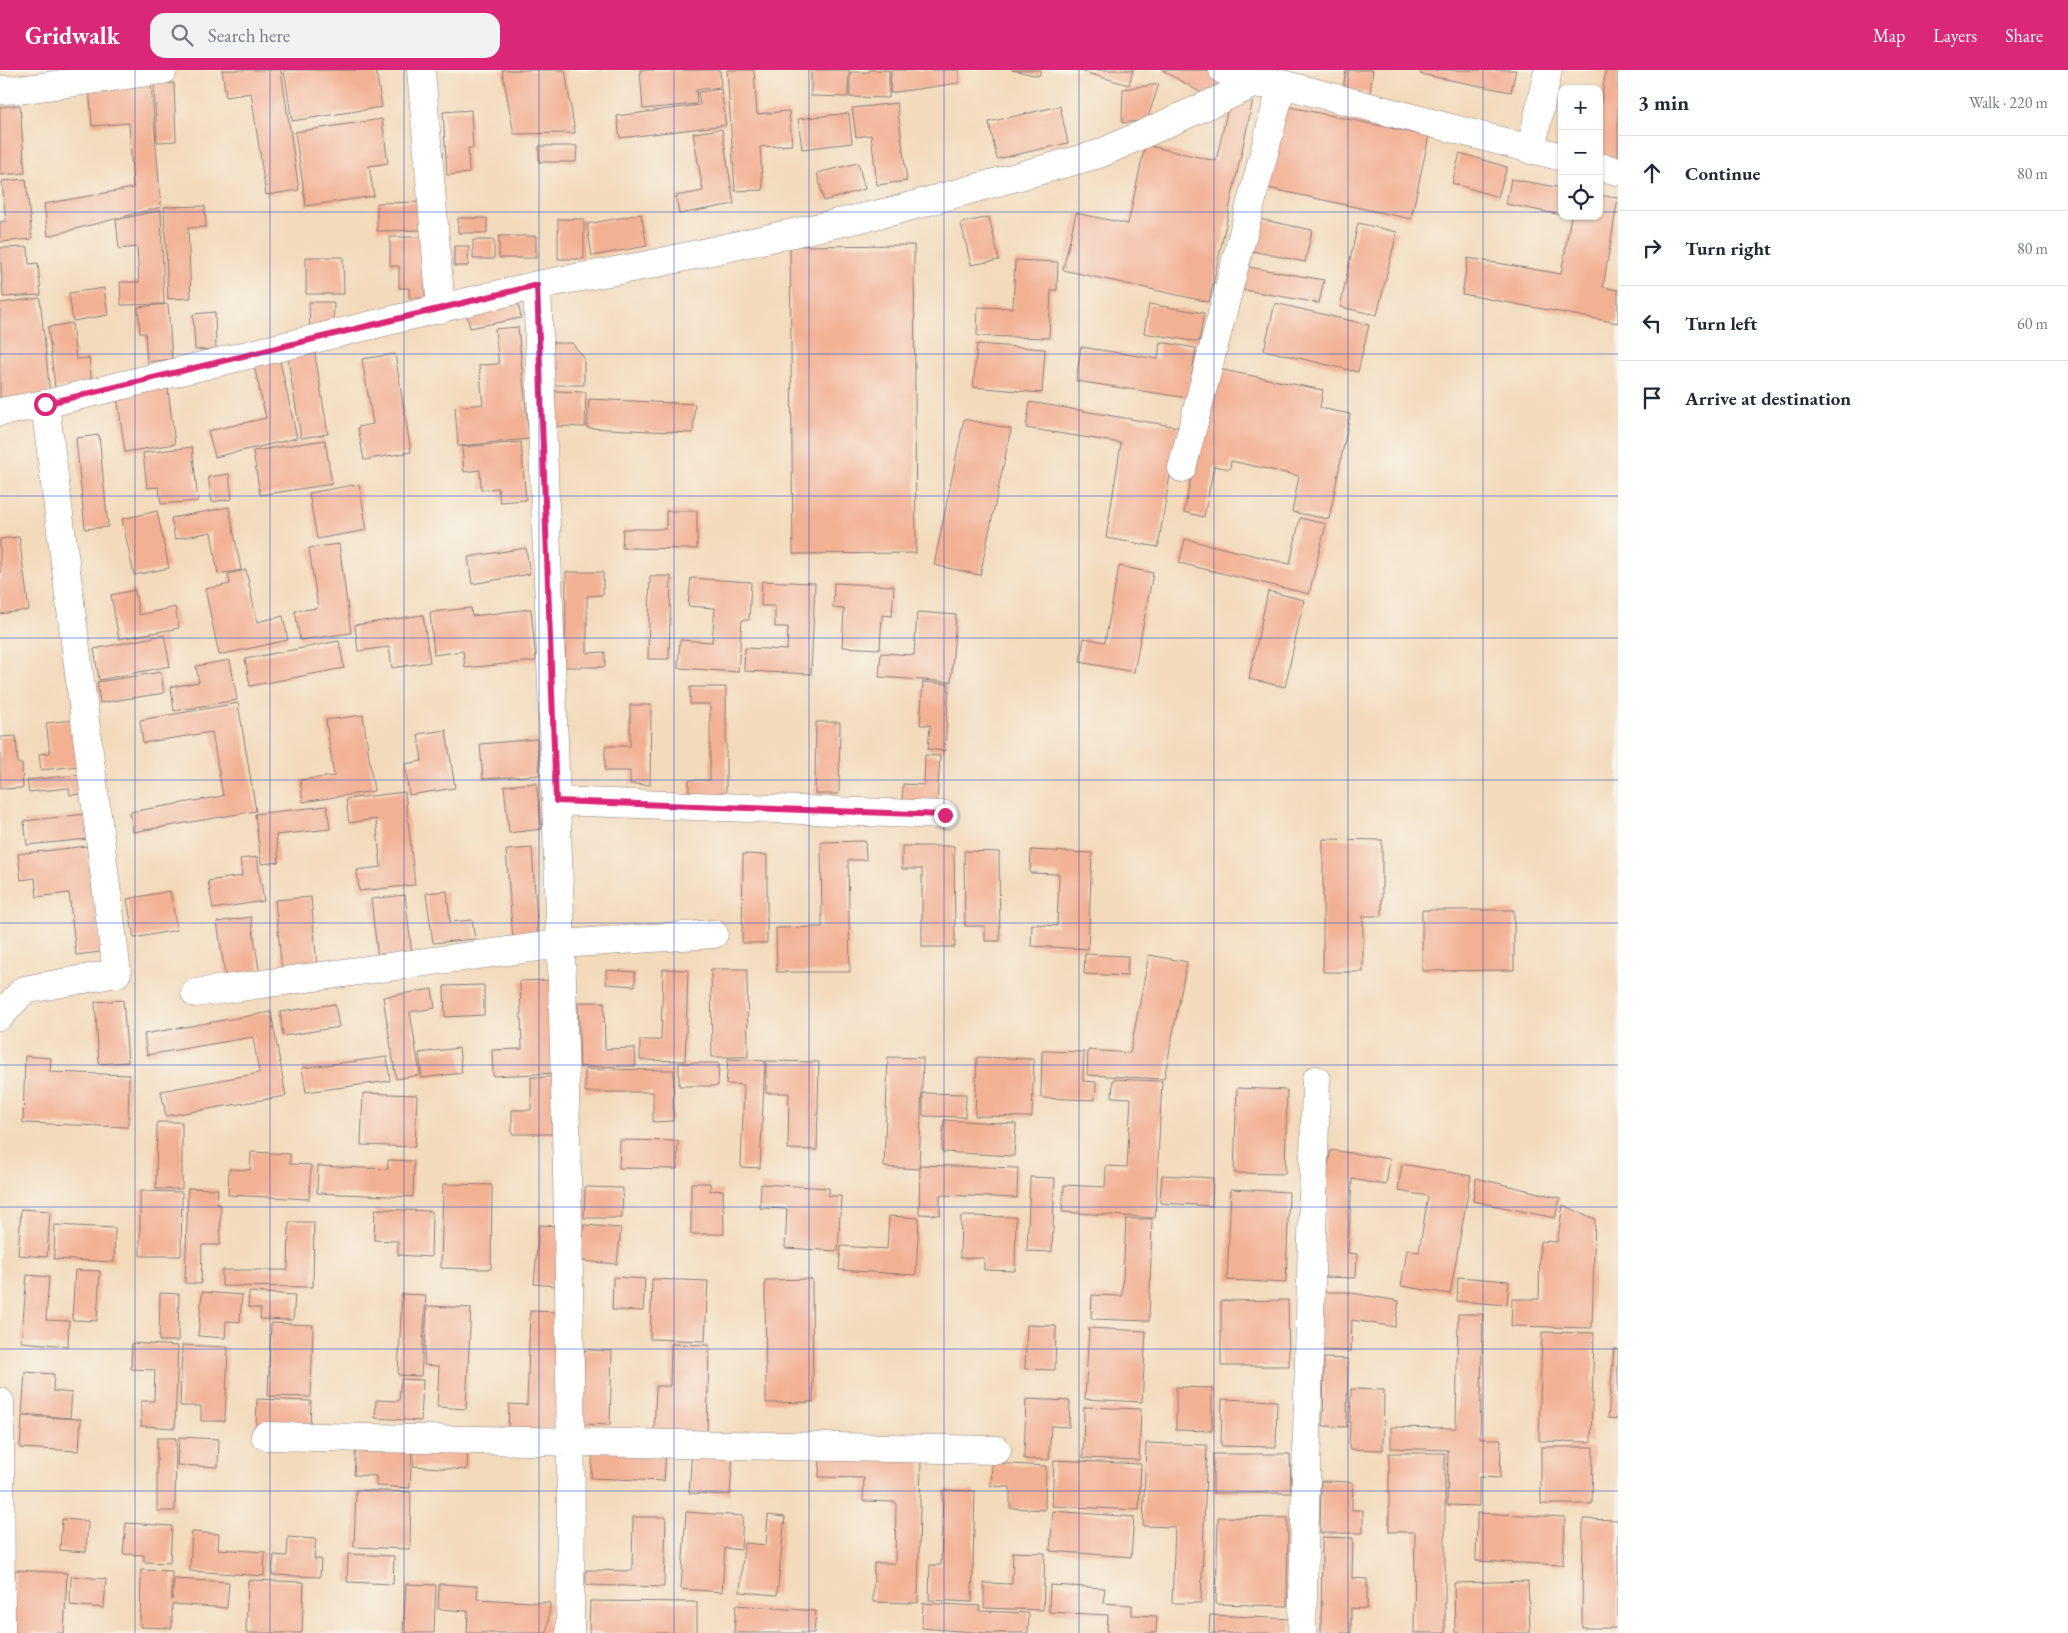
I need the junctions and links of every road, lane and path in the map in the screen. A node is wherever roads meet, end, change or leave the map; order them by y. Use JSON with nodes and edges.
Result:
{"nodes":[{"id":1,"x":163,"y":70,"type":"edge"},
{"id":2,"x":422,"y":70,"type":"edge"},
{"id":3,"x":1223,"y":70,"type":"edge"},
{"id":4,"x":1548,"y":70,"type":"edge"},
{"id":5,"x":1254,"y":84,"type":"junction"},
{"id":6,"x":1282,"y":84,"type":"junction"},
{"id":7,"x":0,"y":90,"type":"edge"},
{"id":8,"x":1531,"y":150,"type":"junction"},
{"id":9,"x":1558,"y":156,"type":"edge"},
{"id":10,"x":1603,"y":168,"type":"edge"},
{"id":11,"x":1618,"y":171,"type":"edge"},
{"id":12,"x":537,"y":285,"type":"junction"},
{"id":13,"x":441,"y":309,"type":"junction"},
{"id":14,"x":45,"y":404,"type":"junction"},
{"id":15,"x":0,"y":412,"type":"edge"},
{"id":16,"x":1182,"y":468,"type":"dead end"},
{"id":17,"x":556,"y":801,"type":"junction"},
{"id":18,"x":945,"y":815,"type":"dead end"},
{"id":19,"x":714,"y":934,"type":"dead end"},
{"id":20,"x":560,"y":944,"type":"junction"},
{"id":21,"x":195,"y":993,"type":"dead end"},
{"id":22,"x":0,"y":1016,"type":"edge"},
{"id":23,"x":1316,"y":1080,"type":"dead end"},
{"id":24,"x":0,"y":1402,"type":"edge"},
{"id":25,"x":265,"y":1436,"type":"dead end"},
{"id":26,"x":572,"y":1442,"type":"junction"},
{"id":27,"x":997,"y":1450,"type":"dead end"},
{"id":28,"x":1,"y":1633,"type":"edge"},
{"id":29,"x":570,"y":1633,"type":"edge"},
{"id":30,"x":1302,"y":1633,"type":"edge"}],
"edges":[{"from":1,"to":7,"type":"street"},
{"from":2,"to":13,"type":"street"},
{"from":3,"to":5,"type":"street"},
{"from":4,"to":8,"type":"street"},
{"from":5,"to":6,"type":"street"},
{"from":5,"to":12,"type":"street"},
{"from":6,"to":8,"type":"street"},
{"from":6,"to":16,"type":"street"},
{"from":8,"to":9,"type":"street"},
{"from":10,"to":11,"type":"street"},
{"from":12,"to":13,"type":"street"},
{"from":12,"to":17,"type":"street"},
{"from":13,"to":14,"type":"street"},
{"from":14,"to":15,"type":"street"},
{"from":14,"to":22,"type":"street"},
{"from":17,"to":18,"type":"street"},
{"from":17,"to":20,"type":"street"},
{"from":19,"to":20,"type":"street"},
{"from":20,"to":21,"type":"street"},
{"from":20,"to":26,"type":"street"},
{"from":23,"to":30,"type":"street"},
{"from":24,"to":28,"type":"street"},
{"from":25,"to":26,"type":"street"},
{"from":26,"to":27,"type":"street"},
{"from":26,"to":29,"type":"street"}]}
